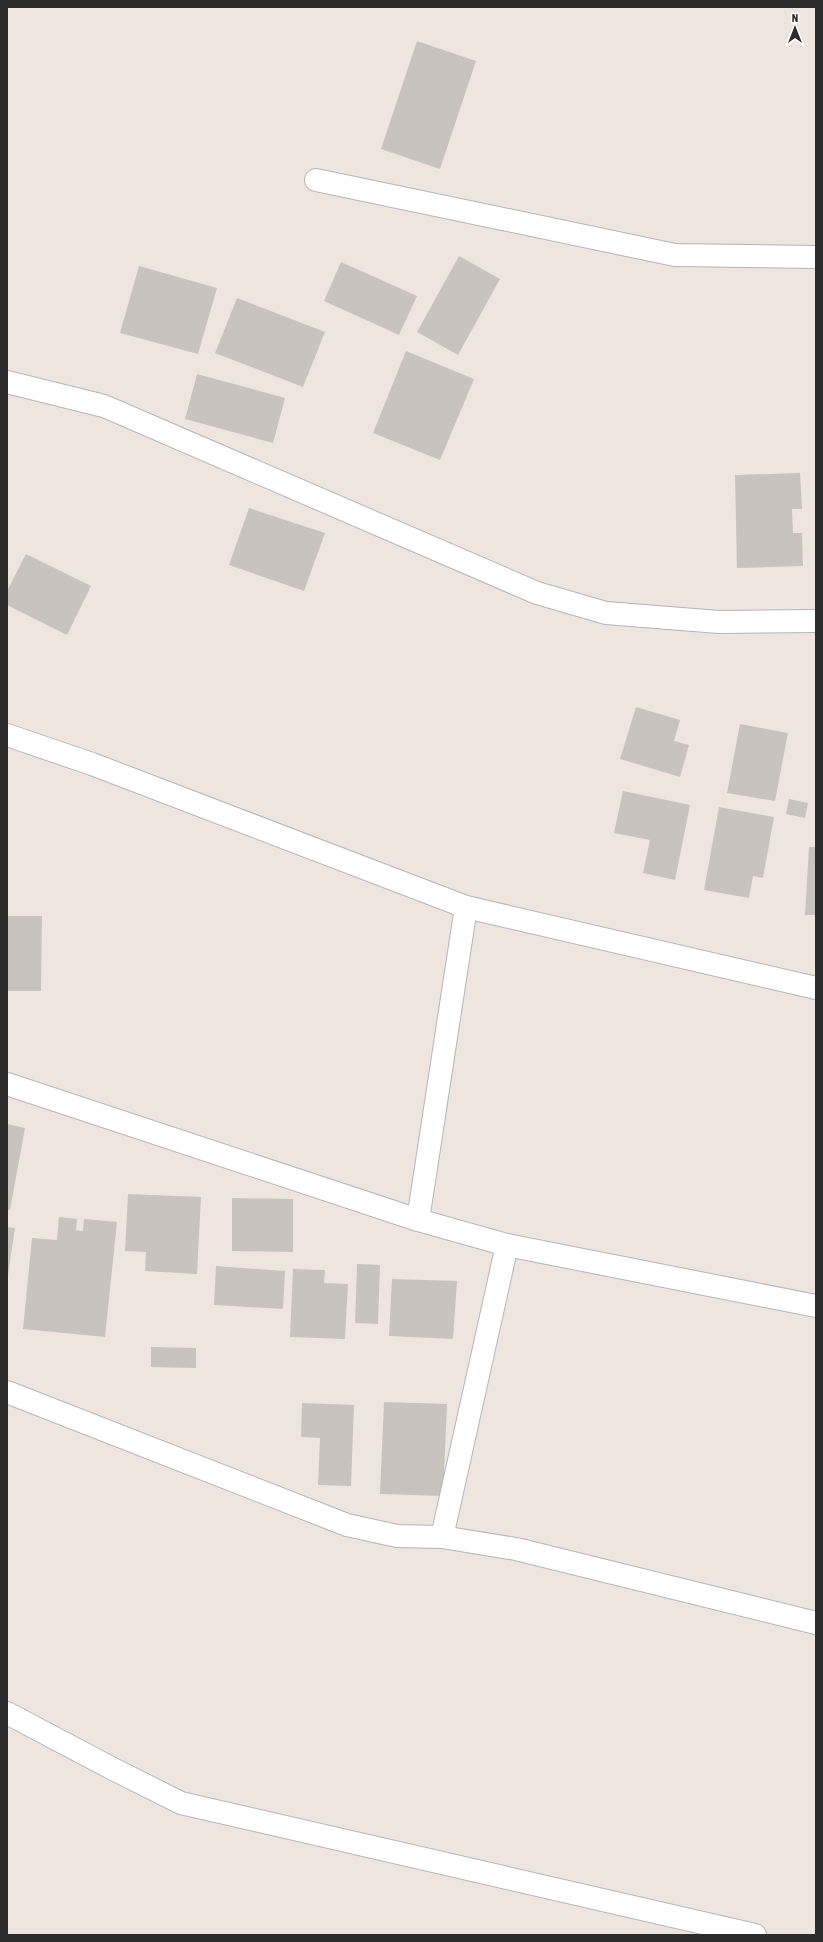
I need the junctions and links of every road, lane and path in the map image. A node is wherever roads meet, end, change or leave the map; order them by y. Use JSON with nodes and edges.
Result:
{"nodes":[{"id":1,"x":316,"y":180,"type":"dead end"},
{"id":2,"x":816,"y":258,"type":"edge"},
{"id":3,"x":7,"y":382,"type":"edge"},
{"id":4,"x":816,"y":621,"type":"edge"},
{"id":5,"x":7,"y":735,"type":"edge"},
{"id":6,"x":466,"y":907,"type":"junction"},
{"id":7,"x":816,"y":988,"type":"edge"},
{"id":8,"x":7,"y":1084,"type":"edge"},
{"id":9,"x":418,"y":1220,"type":"junction"},
{"id":10,"x":507,"y":1245,"type":"junction"},
{"id":11,"x":816,"y":1306,"type":"edge"},
{"id":12,"x":7,"y":1392,"type":"edge"},
{"id":13,"x":442,"y":1537,"type":"junction"},
{"id":14,"x":816,"y":1623,"type":"edge"},
{"id":15,"x":7,"y":1713,"type":"edge"},
{"id":16,"x":755,"y":1935,"type":"edge"}],
"edges":[{"from":1,"to":2,"type":"street"},
{"from":3,"to":4,"type":"street"},
{"from":5,"to":6,"type":"street"},
{"from":6,"to":7,"type":"street"},
{"from":6,"to":9,"type":"street"},
{"from":8,"to":9,"type":"street"},
{"from":9,"to":10,"type":"street"},
{"from":10,"to":11,"type":"street"},
{"from":10,"to":13,"type":"street"},
{"from":12,"to":13,"type":"street"},
{"from":13,"to":14,"type":"street"},
{"from":15,"to":16,"type":"street"}]}
